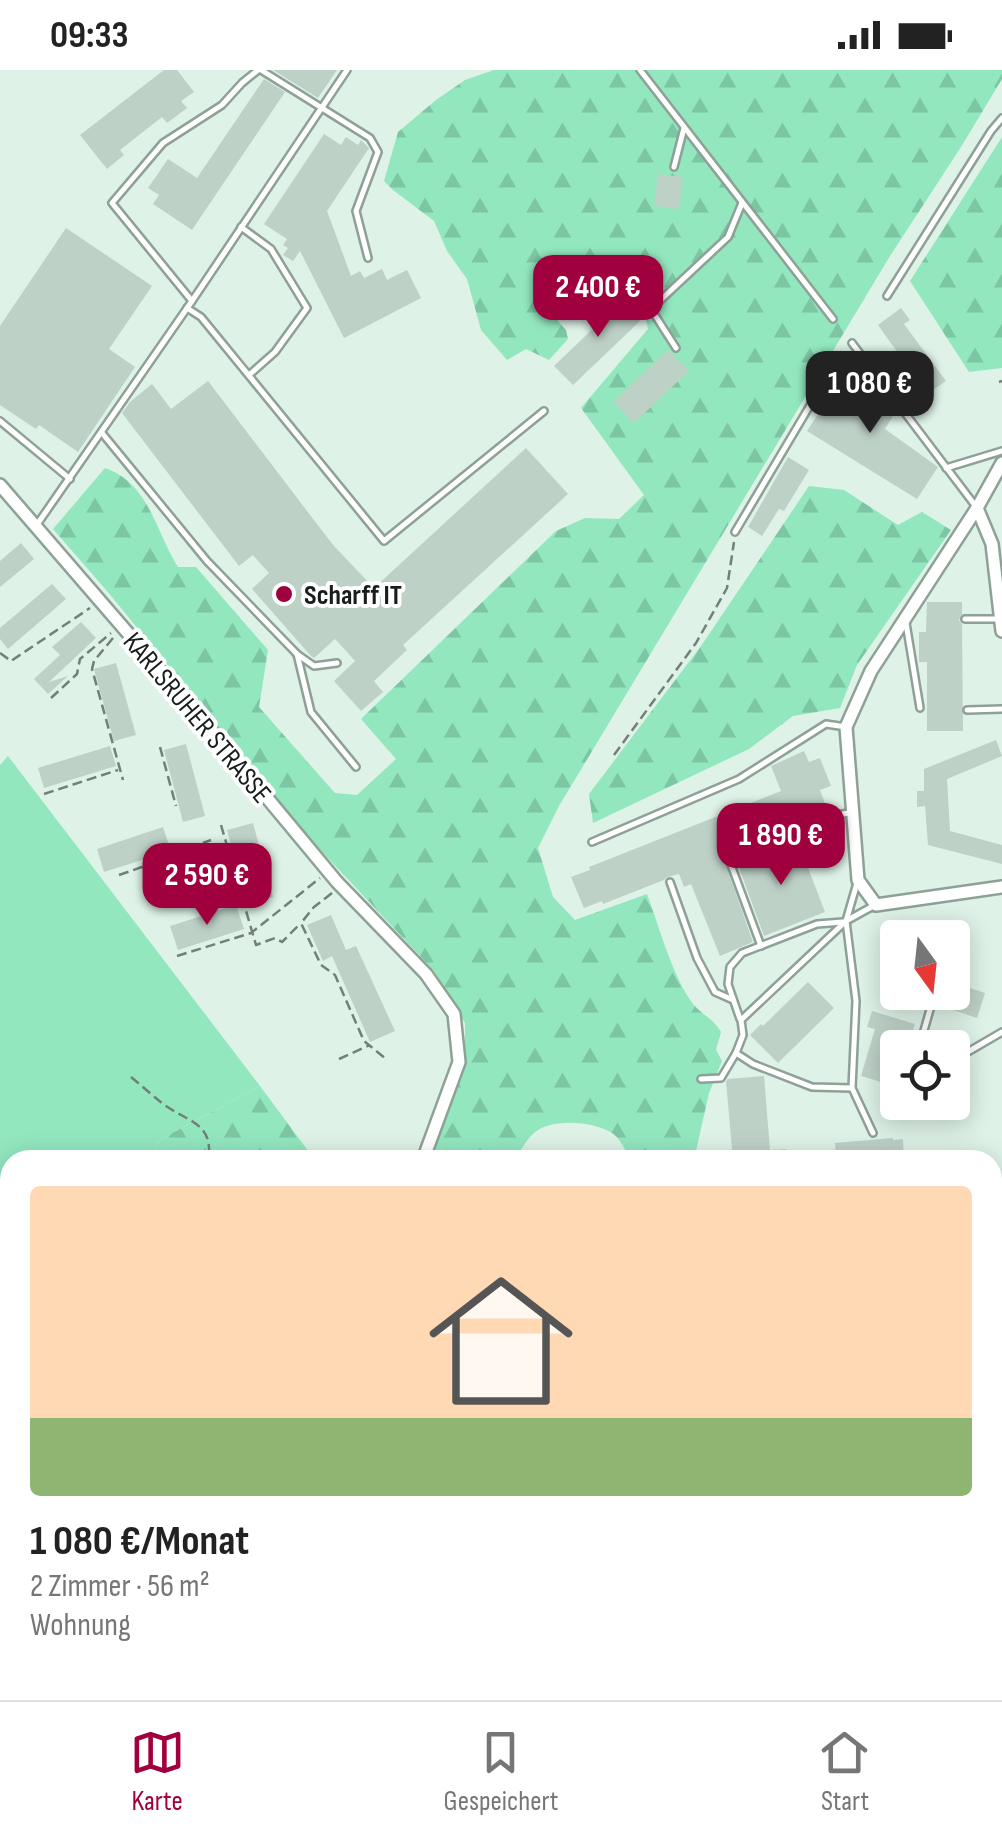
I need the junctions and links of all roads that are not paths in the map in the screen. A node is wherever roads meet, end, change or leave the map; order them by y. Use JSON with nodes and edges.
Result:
{"nodes":[{"id":1,"x":259,"y":70,"type":"edge"},
{"id":2,"x":347,"y":70,"type":"edge"},
{"id":3,"x":640,"y":70,"type":"edge"},
{"id":4,"x":321,"y":107,"type":"junction"},
{"id":5,"x":1002,"y":118,"type":"edge"},
{"id":6,"x":684,"y":128,"type":"junction"},
{"id":7,"x":674,"y":167,"type":"dead end"},
{"id":8,"x":742,"y":202,"type":"junction"},
{"id":9,"x":241,"y":227,"type":"junction"},
{"id":10,"x":368,"y":258,"type":"dead end"},
{"id":11,"x":887,"y":296,"type":"dead end"},
{"id":12,"x":192,"y":301,"type":"junction"},
{"id":13,"x":187,"y":308,"type":"junction"},
{"id":14,"x":834,"y":319,"type":"dead end"},
{"id":15,"x":852,"y":343,"type":"dead end"},
{"id":16,"x":676,"y":348,"type":"dead end"},
{"id":17,"x":862,"y":357,"type":"junction"},
{"id":18,"x":249,"y":375,"type":"junction"},
{"id":19,"x":544,"y":411,"type":"dead end"},
{"id":20,"x":0,"y":421,"type":"edge"},
{"id":21,"x":102,"y":433,"type":"junction"},
{"id":22,"x":1002,"y":450,"type":"edge"},
{"id":23,"x":1002,"y":463,"type":"edge"},
{"id":24,"x":946,"y":468,"type":"junction"},
{"id":25,"x":70,"y":480,"type":"junction"},
{"id":26,"x":0,"y":485,"type":"edge"},
{"id":27,"x":978,"y":508,"type":"junction"},
{"id":28,"x":36,"y":527,"type":"junction"},
{"id":29,"x":735,"y":532,"type":"road end"},
{"id":30,"x":1001,"y":618,"type":"edge"},
{"id":31,"x":965,"y":619,"type":"dead end"},
{"id":32,"x":906,"y":620,"type":"junction"},
{"id":33,"x":1002,"y":631,"type":"edge"},
{"id":34,"x":296,"y":654,"type":"junction"},
{"id":35,"x":336,"y":662,"type":"dead end"},
{"id":36,"x":920,"y":708,"type":"dead end"},
{"id":37,"x":1002,"y":708,"type":"edge"},
{"id":38,"x":967,"y":710,"type":"dead end"},
{"id":39,"x":846,"y":727,"type":"junction"},
{"id":40,"x":356,"y":767,"type":"dead end"},
{"id":41,"x":852,"y":813,"type":"junction"},
{"id":42,"x":592,"y":842,"type":"dead end"},
{"id":43,"x":858,"y":880,"type":"junction"},
{"id":44,"x":670,"y":882,"type":"dead end"},
{"id":45,"x":1002,"y":887,"type":"edge"},
{"id":46,"x":876,"y":904,"type":"junction"},
{"id":47,"x":846,"y":922,"type":"junction"},
{"id":48,"x":761,"y":946,"type":"junction"},
{"id":49,"x":732,"y":1000,"type":"junction"},
{"id":50,"x":741,"y":1020,"type":"junction"},
{"id":51,"x":1002,"y":1032,"type":"edge"},
{"id":52,"x":970,"y":1051,"type":"edge"},
{"id":53,"x":736,"y":1053,"type":"junction"},
{"id":54,"x":701,"y":1079,"type":"dead end"},
{"id":55,"x":852,"y":1088,"type":"junction"},
{"id":56,"x":874,"y":1133,"type":"dead end"},
{"id":57,"x":427,"y":1150,"type":"edge"}],
"edges":[{"from":1,"to":4,"type":"lane"},
{"from":1,"to":12,"type":"lane"},
{"from":2,"to":4,"type":"lane"},
{"from":3,"to":6,"type":"lane"},
{"from":4,"to":9,"type":"lane"},
{"from":4,"to":10,"type":"lane"},
{"from":5,"to":11,"type":"lane"},
{"from":6,"to":7,"type":"lane"},
{"from":6,"to":8,"type":"lane"},
{"from":8,"to":14,"type":"lane"},
{"from":8,"to":16,"type":"lane"},
{"from":9,"to":12,"type":"lane"},
{"from":9,"to":18,"type":"lane"},
{"from":12,"to":13,"type":"lane"},
{"from":13,"to":18,"type":"lane"},
{"from":13,"to":21,"type":"lane"},
{"from":15,"to":17,"type":"lane"},
{"from":17,"to":24,"type":"lane"},
{"from":17,"to":29,"type":"lane"},
{"from":18,"to":19,"type":"lane"},
{"from":20,"to":25,"type":"lane"},
{"from":21,"to":25,"type":"lane"},
{"from":21,"to":34,"type":"lane"},
{"from":22,"to":24,"type":"lane"},
{"from":23,"to":27,"type":"street"},
{"from":24,"to":27,"type":"lane"},
{"from":25,"to":28,"type":"lane"},
{"from":26,"to":28,"type":"street","name":"KARLSRUHER STRASSE"},
{"from":27,"to":30,"type":"street"},
{"from":27,"to":32,"type":"street"},
{"from":28,"to":57,"type":"street","name":"KARLSRUHER STRASSE"},
{"from":30,"to":31,"type":"lane"},
{"from":30,"to":33,"type":"street"},
{"from":32,"to":36,"type":"lane"},
{"from":32,"to":39,"type":"street"},
{"from":34,"to":35,"type":"lane"},
{"from":34,"to":40,"type":"lane"},
{"from":37,"to":38,"type":"lane"},
{"from":39,"to":41,"type":"street"},
{"from":39,"to":42,"type":"lane"},
{"from":41,"to":43,"type":"street"},
{"from":41,"to":48,"type":"lane"},
{"from":43,"to":46,"type":"street"},
{"from":43,"to":47,"type":"lane"},
{"from":44,"to":49,"type":"lane"},
{"from":45,"to":46,"type":"street"},
{"from":46,"to":47,"type":"lane"},
{"from":47,"to":48,"type":"lane"},
{"from":47,"to":50,"type":"lane"},
{"from":47,"to":55,"type":"lane"},
{"from":48,"to":49,"type":"lane"},
{"from":49,"to":50,"type":"lane"},
{"from":50,"to":53,"type":"lane"},
{"from":51,"to":52,"type":"lane"},
{"from":53,"to":54,"type":"lane"},
{"from":53,"to":55,"type":"lane"},
{"from":55,"to":56,"type":"lane"}]}
